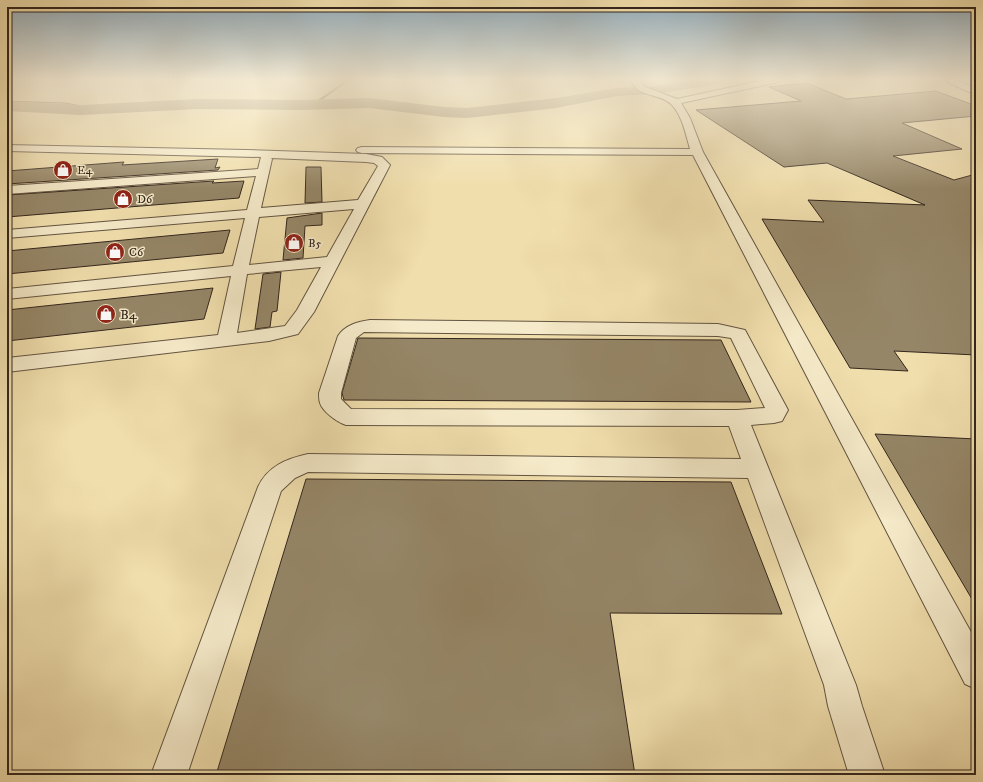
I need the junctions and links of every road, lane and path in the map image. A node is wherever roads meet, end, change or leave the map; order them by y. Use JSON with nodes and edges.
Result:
{"nodes":[{"id":1,"x":683,"y":116,"type":"edge"},
{"id":2,"x":7,"y":141,"type":"edge"},
{"id":3,"x":7,"y":148,"type":"edge"},
{"id":4,"x":697,"y":152,"type":"junction"},
{"id":5,"x":265,"y":164,"type":"junction"},
{"id":6,"x":339,"y":164,"type":"dead end"},
{"id":7,"x":7,"y":190,"type":"edge"},
{"id":8,"x":362,"y":204,"type":"junction"},
{"id":9,"x":253,"y":214,"type":"junction"},
{"id":10,"x":7,"y":234,"type":"edge"},
{"id":11,"x":332,"y":261,"type":"junction"},
{"id":12,"x":240,"y":270,"type":"junction"},
{"id":13,"x":7,"y":294,"type":"edge"},
{"id":14,"x":226,"y":340,"type":"junction"},
{"id":15,"x":7,"y":365,"type":"edge"},
{"id":16,"x":737,"y":418,"type":"junction"},
{"id":17,"x":757,"y":469,"type":"junction"},
{"id":18,"x":976,"y":673,"type":"edge"},
{"id":19,"x":168,"y":775,"type":"edge"},
{"id":20,"x":868,"y":775,"type":"edge"}],
"edges":[{"from":1,"to":4,"type":"street"},
{"from":2,"to":4,"type":"street"},
{"from":3,"to":5,"type":"street"},
{"from":4,"to":18,"type":"street"},
{"from":5,"to":6,"type":"street"},
{"from":5,"to":7,"type":"street"},
{"from":5,"to":8,"type":"street"},
{"from":5,"to":9,"type":"street"},
{"from":8,"to":9,"type":"street"},
{"from":8,"to":11,"type":"street"},
{"from":9,"to":10,"type":"street"},
{"from":9,"to":12,"type":"street"},
{"from":11,"to":12,"type":"street"},
{"from":11,"to":14,"type":"street"},
{"from":12,"to":13,"type":"street"},
{"from":12,"to":14,"type":"street"},
{"from":14,"to":15,"type":"street"},
{"from":16,"to":16,"type":"street"},
{"from":16,"to":17,"type":"street"},
{"from":17,"to":19,"type":"street"},
{"from":17,"to":20,"type":"street"}]}
